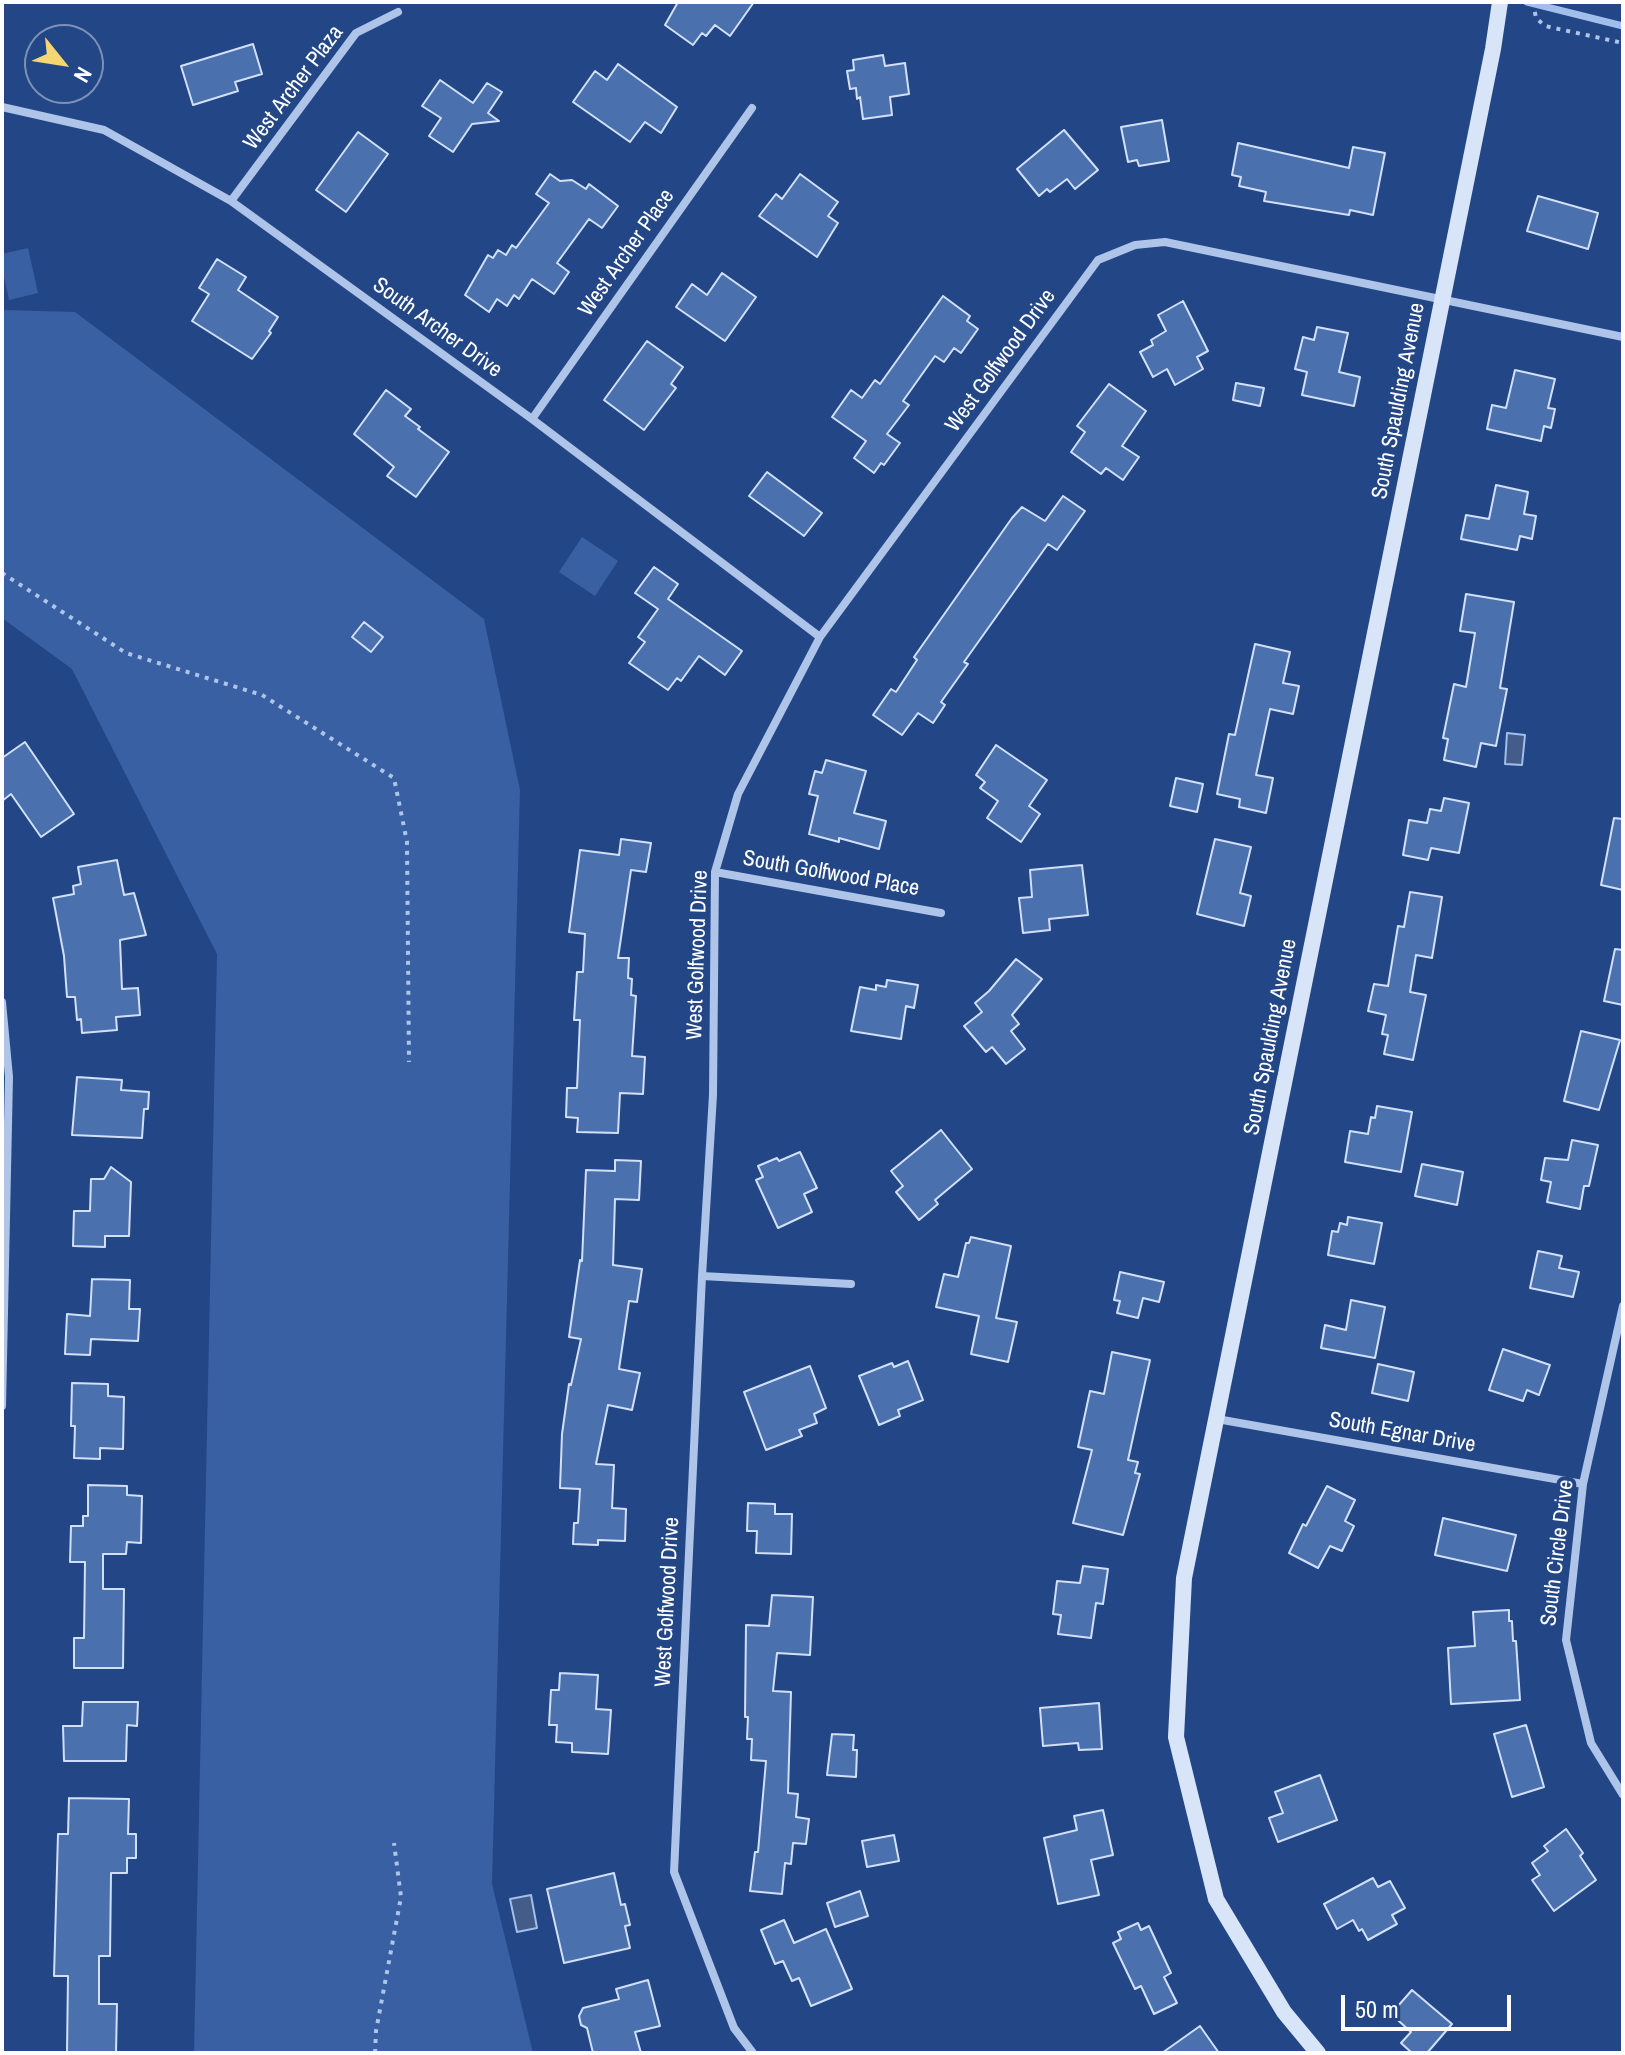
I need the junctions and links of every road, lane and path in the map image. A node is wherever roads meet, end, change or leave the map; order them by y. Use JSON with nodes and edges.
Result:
{"nodes":[{"id":1,"x":1500,"y":2,"type":"edge"},
{"id":2,"x":1533,"y":2,"type":"edge"},
{"id":3,"x":398,"y":12,"type":"dead end"},
{"id":4,"x":1623,"y":43,"type":"edge"},
{"id":5,"x":2,"y":107,"type":"edge"},
{"id":6,"x":752,"y":108,"type":"dead end"},
{"id":7,"x":231,"y":201,"type":"junction"},
{"id":8,"x":1442,"y":300,"type":"junction"},
{"id":9,"x":1623,"y":337,"type":"edge"},
{"id":10,"x":532,"y":419,"type":"junction"},
{"id":11,"x":2,"y":573,"type":"edge"},
{"id":12,"x":820,"y":637,"type":"junction"},
{"id":13,"x":715,"y":872,"type":"junction"},
{"id":14,"x":941,"y":913,"type":"dead end"},
{"id":15,"x":2,"y":1002,"type":"edge"},
{"id":16,"x":409,"y":1062,"type":"dead end"},
{"id":17,"x":5,"y":1077,"type":"edge"},
{"id":18,"x":702,"y":1276,"type":"junction"},
{"id":19,"x":851,"y":1284,"type":"dead end"},
{"id":20,"x":1623,"y":1306,"type":"edge"},
{"id":21,"x":2,"y":1406,"type":"edge"},
{"id":22,"x":1216,"y":1419,"type":"junction"},
{"id":23,"x":1583,"y":1484,"type":"junction"},
{"id":24,"x":1623,"y":1795,"type":"edge"},
{"id":25,"x":394,"y":1843,"type":"dead end"},
{"id":26,"x":375,"y":2053,"type":"edge"},
{"id":27,"x":753,"y":2053,"type":"edge"},
{"id":28,"x":1318,"y":2053,"type":"edge"}],
"edges":[{"from":1,"to":8,"type":"street","name":"South Spaulding Avenue"},
{"from":2,"to":4,"type":"path"},
{"from":3,"to":7,"type":"street","name":"West Archer Plaza"},
{"from":5,"to":7,"type":"street","name":"South Archer Drive"},
{"from":6,"to":10,"type":"street","name":"West Archer Place"},
{"from":7,"to":10,"type":"street","name":"South Archer Drive"},
{"from":8,"to":9,"type":"street","name":"West Golfwood Drive"},
{"from":8,"to":12,"type":"street","name":"West Golfwood Drive"},
{"from":8,"to":22,"type":"street","name":"South Spaulding Avenue"},
{"from":10,"to":12,"type":"street","name":"South Archer Drive"},
{"from":11,"to":16,"type":"path"},
{"from":12,"to":13,"type":"street","name":"West Golfwood Drive"},
{"from":13,"to":14,"type":"street","name":"South Golfwood Place"},
{"from":13,"to":18,"type":"street","name":"West Golfwood Drive"},
{"from":15,"to":17,"type":"street"},
{"from":17,"to":21,"type":"street"},
{"from":18,"to":19,"type":"street"},
{"from":18,"to":27,"type":"street","name":"West Golfwood Drive"},
{"from":20,"to":23,"type":"street","name":"South Circle Drive"},
{"from":22,"to":23,"type":"street","name":"South Egnar Drive"},
{"from":22,"to":28,"type":"street","name":"South Spaulding Avenue"},
{"from":23,"to":24,"type":"street","name":"South Circle Drive"},
{"from":25,"to":26,"type":"path"}]}
